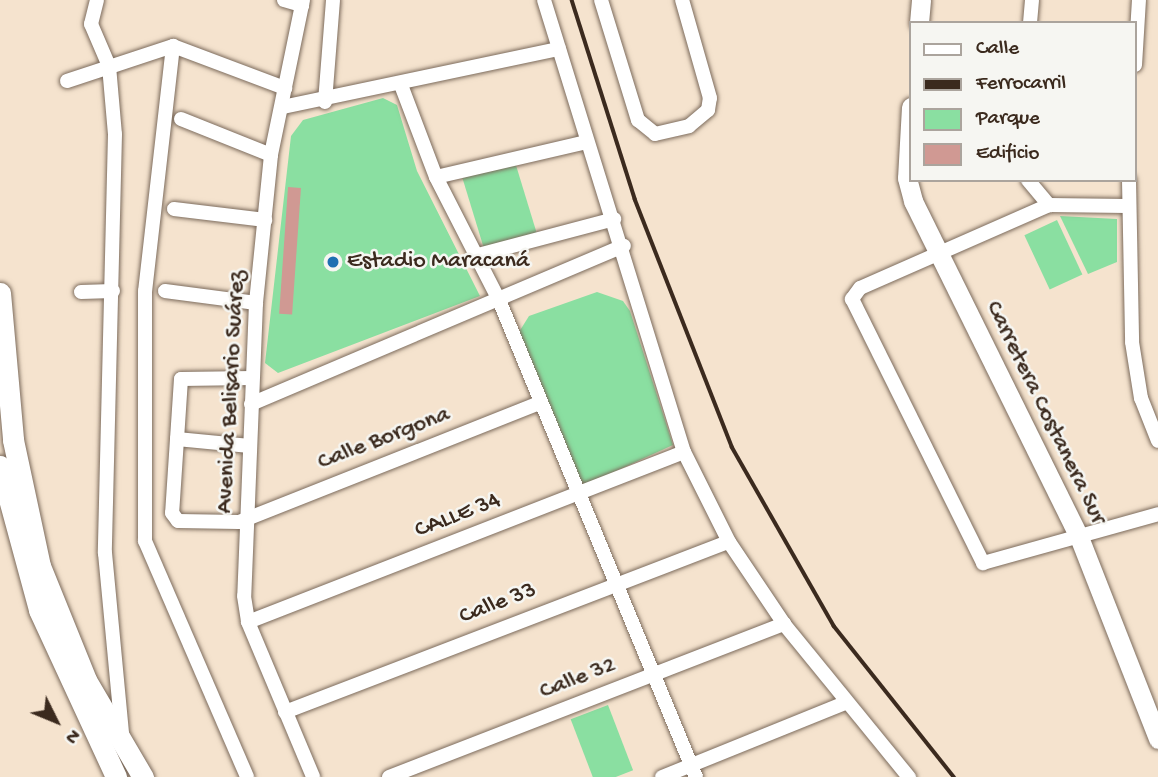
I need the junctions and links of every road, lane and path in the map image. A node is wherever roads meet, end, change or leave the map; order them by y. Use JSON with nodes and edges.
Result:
{"nodes":[{"id":1,"x":97,"y":0,"type":"edge"},
{"id":2,"x":284,"y":0,"type":"edge"},
{"id":3,"x":544,"y":0,"type":"edge"},
{"id":4,"x":601,"y":0,"type":"edge"},
{"id":5,"x":682,"y":0,"type":"edge"},
{"id":6,"x":1032,"y":0,"type":"edge"},
{"id":7,"x":1139,"y":0,"type":"edge"},
{"id":8,"x":336,"y":1,"type":"edge"},
{"id":9,"x":302,"y":2,"type":"edge"},
{"id":10,"x":1030,"y":21,"type":"edge"},
{"id":11,"x":1137,"y":32,"type":"edge"},
{"id":12,"x":173,"y":46,"type":"junction"},
{"id":13,"x":559,"y":49,"type":"junction"},
{"id":14,"x":109,"y":65,"type":"junction"},
{"id":15,"x":67,"y":81,"type":"dead end"},
{"id":16,"x":401,"y":85,"type":"junction"},
{"id":17,"x":285,"y":88,"type":"junction"},
{"id":18,"x":325,"y":102,"type":"junction"},
{"id":19,"x":283,"y":107,"type":"junction"},
{"id":20,"x":181,"y":119,"type":"dead end"},
{"id":21,"x":586,"y":142,"type":"junction"},
{"id":22,"x":909,"y":142,"type":"edge"},
{"id":23,"x":271,"y":155,"type":"junction"},
{"id":24,"x":436,"y":177,"type":"junction"},
{"id":25,"x":1030,"y":182,"type":"edge"},
{"id":26,"x":1129,"y":182,"type":"edge"},
{"id":27,"x":1049,"y":205,"type":"junction"},
{"id":28,"x":1127,"y":206,"type":"junction"},
{"id":29,"x":174,"y":209,"type":"dead end"},
{"id":30,"x":614,"y":219,"type":"junction"},
{"id":31,"x":265,"y":220,"type":"junction"},
{"id":32,"x":624,"y":246,"type":"junction"},
{"id":33,"x":937,"y":253,"type":"junction"},
{"id":34,"x":478,"y":255,"type":"junction"},
{"id":35,"x":165,"y":291,"type":"dead end"},
{"id":36,"x":81,"y":292,"type":"dead end"},
{"id":37,"x":113,"y":292,"type":"junction"},
{"id":38,"x":0,"y":293,"type":"edge"},
{"id":39,"x":499,"y":300,"type":"junction"},
{"id":40,"x":256,"y":303,"type":"junction"},
{"id":41,"x":252,"y":378,"type":"junction"},
{"id":42,"x":251,"y":404,"type":"junction"},
{"id":43,"x":537,"y":404,"type":"junction"},
{"id":44,"x":177,"y":439,"type":"junction"},
{"id":45,"x":1158,"y":441,"type":"edge"},
{"id":46,"x":250,"y":446,"type":"junction"},
{"id":47,"x":684,"y":452,"type":"junction"},
{"id":48,"x":0,"y":466,"type":"edge"},
{"id":49,"x":576,"y":495,"type":"junction"},
{"id":50,"x":1158,"y":514,"type":"edge"},
{"id":51,"x":248,"y":517,"type":"junction"},
{"id":52,"x":1079,"y":537,"type":"junction"},
{"id":53,"x":729,"y":542,"type":"junction"},
{"id":54,"x":612,"y":584,"type":"junction"},
{"id":55,"x":248,"y":622,"type":"junction"},
{"id":56,"x":784,"y":624,"type":"junction"},
{"id":57,"x":653,"y":674,"type":"junction"},
{"id":58,"x":845,"y":703,"type":"junction"},
{"id":59,"x":285,"y":712,"type":"junction"},
{"id":60,"x":1158,"y":739,"type":"edge"},
{"id":61,"x":123,"y":745,"type":"junction"},
{"id":62,"x":693,"y":771,"type":"edge"},
{"id":63,"x":116,"y":777,"type":"edge"},
{"id":64,"x":142,"y":777,"type":"edge"},
{"id":65,"x":247,"y":777,"type":"edge"},
{"id":66,"x":313,"y":777,"type":"edge"},
{"id":67,"x":389,"y":777,"type":"edge"},
{"id":68,"x":662,"y":777,"type":"edge"},
{"id":69,"x":909,"y":777,"type":"edge"}],
"edges":[{"from":1,"to":14,"type":"street"},
{"from":2,"to":9,"type":"street"},
{"from":3,"to":13,"type":"street"},
{"from":4,"to":5,"type":"street"},
{"from":6,"to":10,"type":"street"},
{"from":7,"to":11,"type":"street"},
{"from":8,"to":18,"type":"street"},
{"from":9,"to":17,"type":"street","name":"Avenida Belisario Suárez"},
{"from":12,"to":14,"type":"street"},
{"from":12,"to":17,"type":"street"},
{"from":12,"to":65,"type":"street"},
{"from":13,"to":16,"type":"street"},
{"from":13,"to":21,"type":"street"},
{"from":14,"to":15,"type":"street"},
{"from":14,"to":37,"type":"street"},
{"from":16,"to":18,"type":"street"},
{"from":16,"to":24,"type":"street"},
{"from":17,"to":19,"type":"street","name":"Avenida Belisario Suárez"},
{"from":18,"to":19,"type":"street"},
{"from":19,"to":23,"type":"street","name":"Avenida Belisario Suárez"},
{"from":20,"to":23,"type":"street"},
{"from":21,"to":24,"type":"street"},
{"from":21,"to":30,"type":"street"},
{"from":22,"to":33,"type":"main road","name":"Carretera Costanera Sur"},
{"from":23,"to":31,"type":"street","name":"Avenida Belisario Suárez"},
{"from":24,"to":34,"type":"street"},
{"from":25,"to":27,"type":"street"},
{"from":26,"to":28,"type":"street"},
{"from":27,"to":28,"type":"street"},
{"from":27,"to":33,"type":"street"},
{"from":28,"to":45,"type":"street"},
{"from":29,"to":31,"type":"street"},
{"from":30,"to":32,"type":"street"},
{"from":30,"to":34,"type":"street"},
{"from":31,"to":40,"type":"street","name":"Avenida Belisario Suárez"},
{"from":32,"to":39,"type":"street"},
{"from":32,"to":47,"type":"street"},
{"from":33,"to":52,"type":"main road","name":"Carretera Costanera Sur"},
{"from":33,"to":52,"type":"street"},
{"from":34,"to":39,"type":"street"},
{"from":35,"to":40,"type":"street"},
{"from":36,"to":37,"type":"street"},
{"from":37,"to":61,"type":"street"},
{"from":38,"to":61,"type":"highway"},
{"from":39,"to":42,"type":"street"},
{"from":39,"to":43,"type":"street"},
{"from":40,"to":41,"type":"street","name":"Avenida Belisario Suárez"},
{"from":41,"to":42,"type":"street","name":"Avenida Belisario Suárez"},
{"from":41,"to":44,"type":"street"},
{"from":42,"to":46,"type":"street","name":"Avenida Belisario Suárez"},
{"from":43,"to":49,"type":"street"},
{"from":43,"to":51,"type":"street","name":"Calle Borgona"},
{"from":44,"to":46,"type":"street"},
{"from":44,"to":51,"type":"street"},
{"from":46,"to":51,"type":"street","name":"Avenida Belisario Suárez"},
{"from":47,"to":49,"type":"street","name":"CALLE 34"},
{"from":47,"to":53,"type":"street"},
{"from":48,"to":63,"type":"highway"},
{"from":49,"to":54,"type":"street"},
{"from":49,"to":55,"type":"street","name":"CALLE 34"},
{"from":50,"to":52,"type":"street"},
{"from":51,"to":55,"type":"street","name":"Avenida Belisario Suárez"},
{"from":52,"to":60,"type":"main road","name":"Carretera Costanera Sur"},
{"from":53,"to":54,"type":"street","name":"Calle 33"},
{"from":53,"to":56,"type":"street"},
{"from":54,"to":57,"type":"street"},
{"from":54,"to":59,"type":"street","name":"Calle 33"},
{"from":55,"to":59,"type":"street","name":"Avenida Belisario Suárez"},
{"from":56,"to":57,"type":"street","name":"Calle 32"},
{"from":56,"to":58,"type":"street"},
{"from":57,"to":62,"type":"street"},
{"from":57,"to":67,"type":"street","name":"Calle 32"},
{"from":58,"to":62,"type":"street"},
{"from":58,"to":69,"type":"street"},
{"from":59,"to":66,"type":"street","name":"Avenida Belisario Suárez"},
{"from":61,"to":64,"type":"highway"},
{"from":62,"to":68,"type":"street"}]}
